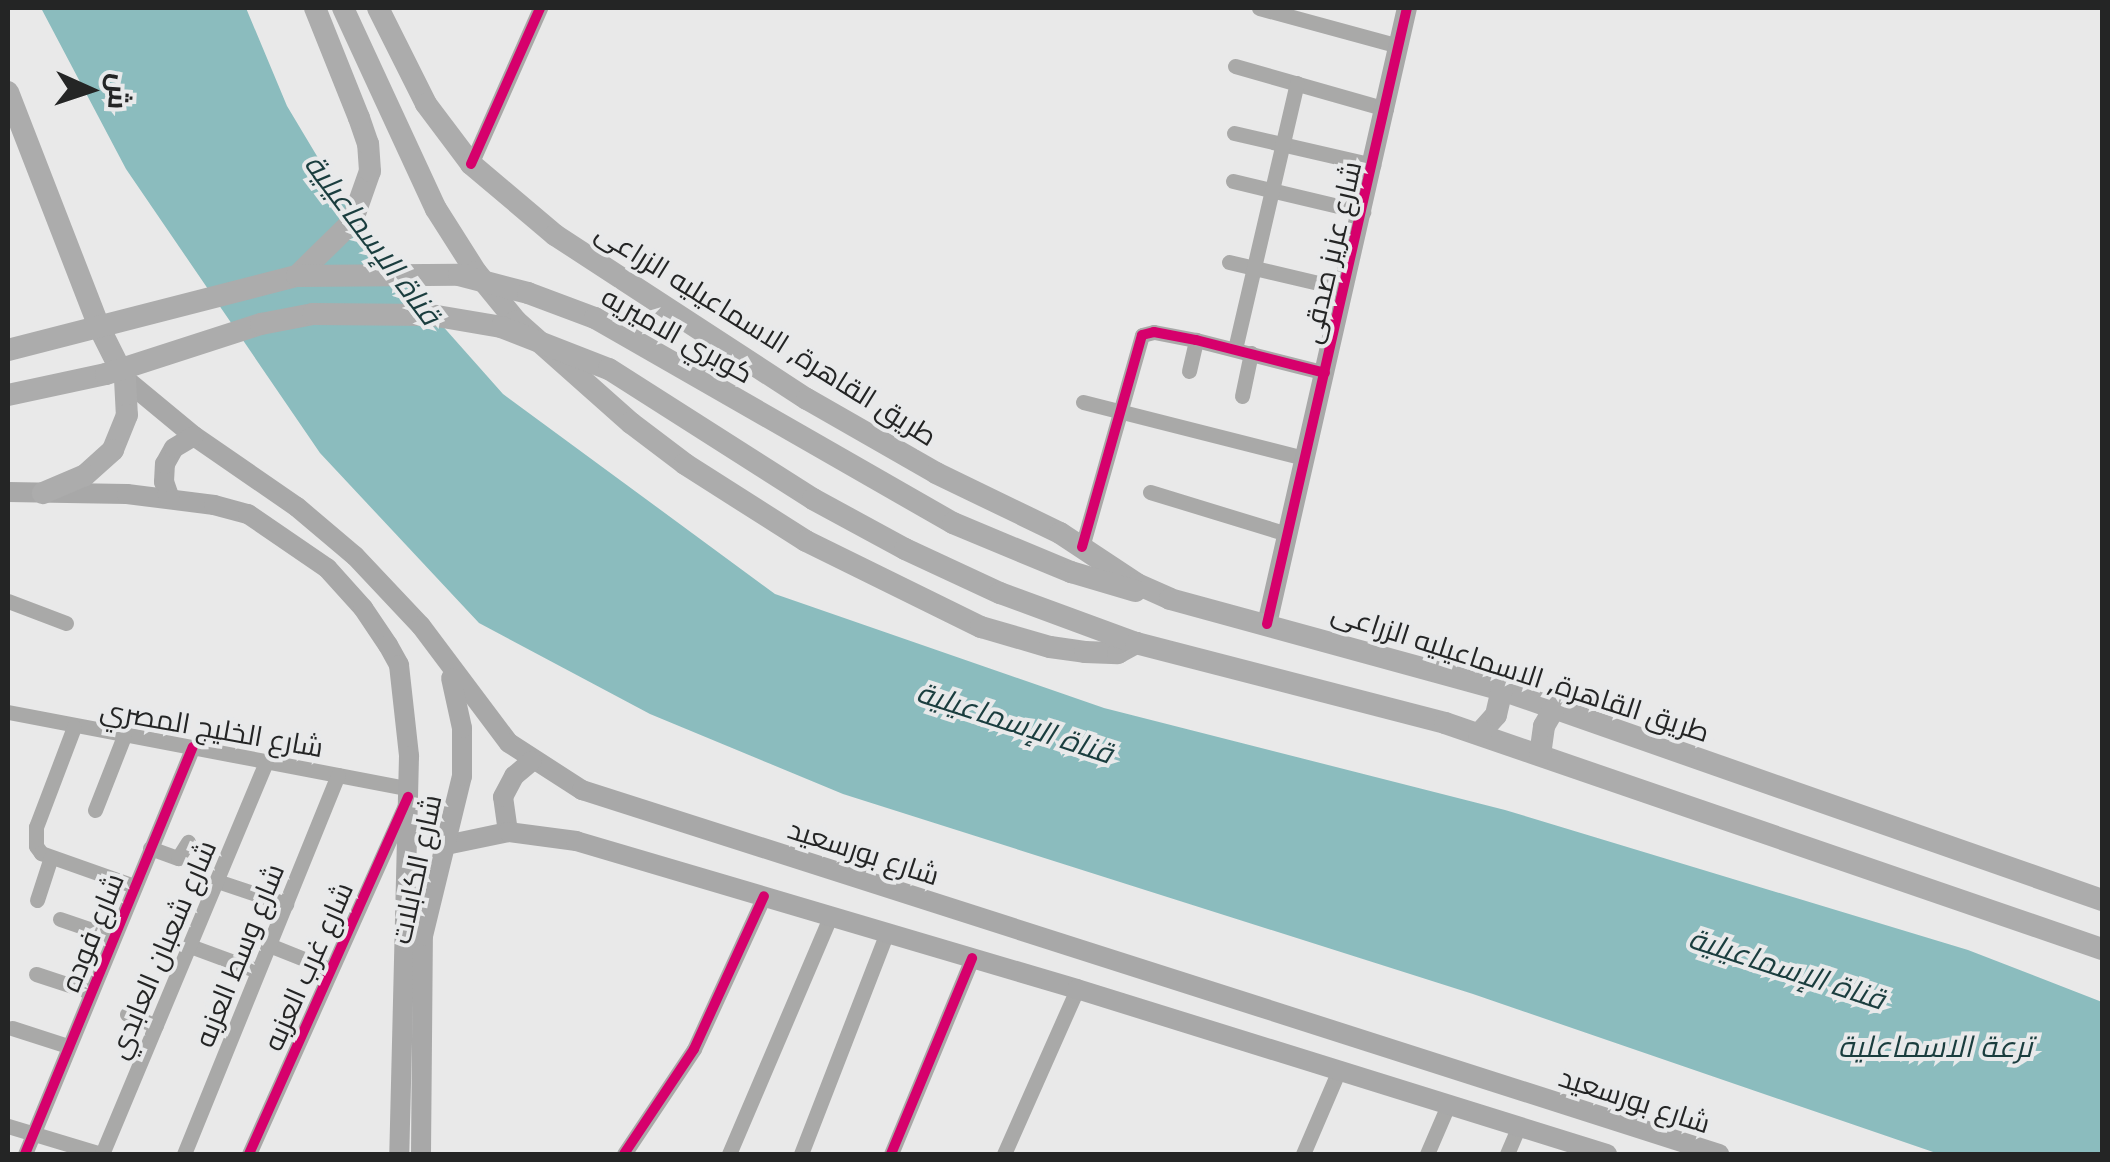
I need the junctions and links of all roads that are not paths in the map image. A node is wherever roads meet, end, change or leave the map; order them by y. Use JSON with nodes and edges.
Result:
{"nodes":[{"id":1,"x":314,"y":8,"type":"edge"},
{"id":2,"x":344,"y":8,"type":"edge"},
{"id":3,"x":378,"y":8,"type":"edge"},
{"id":4,"x":540,"y":8,"type":"edge"},
{"id":5,"x":1258,"y":8,"type":"edge"},
{"id":6,"x":1407,"y":8,"type":"edge"},
{"id":7,"x":1399,"y":46,"type":"junction"},
{"id":8,"x":1235,"y":66,"type":"dead end"},
{"id":9,"x":1296,"y":83,"type":"junction"},
{"id":10,"x":8,"y":93,"type":"edge"},
{"id":11,"x":1386,"y":109,"type":"junction"},
{"id":12,"x":1234,"y":133,"type":"dead end"},
{"id":13,"x":1282,"y":144,"type":"junction"},
{"id":14,"x":472,"y":164,"type":"junction"},
{"id":15,"x":1373,"y":166,"type":"junction"},
{"id":16,"x":1234,"y":182,"type":"dead end"},
{"id":17,"x":1272,"y":190,"type":"junction"},
{"id":18,"x":1363,"y":212,"type":"junction"},
{"id":19,"x":1228,"y":262,"type":"dead end"},
{"id":20,"x":1254,"y":268,"type":"junction"},
{"id":21,"x":297,"y":276,"type":"junction"},
{"id":22,"x":1344,"y":289,"type":"junction"},
{"id":23,"x":1196,"y":340,"type":"junction"},
{"id":24,"x":8,"y":350,"type":"edge"},
{"id":25,"x":1243,"y":351,"type":"junction"},
{"id":26,"x":1189,"y":370,"type":"dead end"},
{"id":27,"x":1325,"y":373,"type":"junction"},
{"id":28,"x":125,"y":379,"type":"junction"},
{"id":29,"x":8,"y":394,"type":"edge"},
{"id":30,"x":1242,"y":396,"type":"dead end"},
{"id":31,"x":1083,"y":402,"type":"dead end"},
{"id":32,"x":1119,"y":411,"type":"junction"},
{"id":33,"x":194,"y":436,"type":"junction"},
{"id":34,"x":1305,"y":458,"type":"junction"},
{"id":35,"x":8,"y":492,"type":"edge"},
{"id":36,"x":1150,"y":492,"type":"dead end"},
{"id":37,"x":43,"y":493,"type":"junction"},
{"id":38,"x":170,"y":498,"type":"junction"},
{"id":39,"x":1287,"y":534,"type":"junction"},
{"id":40,"x":1082,"y":548,"type":"junction"},
{"id":41,"x":1170,"y":599,"type":"junction"},
{"id":42,"x":8,"y":601,"type":"edge"},
{"id":43,"x":66,"y":623,"type":"dead end"},
{"id":44,"x":1267,"y":624,"type":"junction"},
{"id":45,"x":1136,"y":643,"type":"junction"},
{"id":46,"x":444,"y":658,"type":"junction"},
{"id":47,"x":1502,"y":690,"type":"junction"},
{"id":48,"x":1554,"y":710,"type":"junction"},
{"id":49,"x":8,"y":712,"type":"edge"},
{"id":50,"x":74,"y":727,"type":"junction"},
{"id":51,"x":1479,"y":734,"type":"junction"},
{"id":52,"x":124,"y":736,"type":"junction"},
{"id":53,"x":192,"y":748,"type":"junction"},
{"id":54,"x":1540,"y":755,"type":"junction"},
{"id":55,"x":532,"y":761,"type":"junction"},
{"id":56,"x":266,"y":762,"type":"junction"},
{"id":57,"x":338,"y":775,"type":"junction"},
{"id":58,"x":408,"y":792,"type":"junction"},
{"id":59,"x":95,"y":810,"type":"dead end"},
{"id":60,"x":508,"y":832,"type":"junction"},
{"id":61,"x":188,"y":842,"type":"dead end"},
{"id":62,"x":446,"y":845,"type":"junction"},
{"id":63,"x":150,"y":848,"type":"junction"},
{"id":64,"x":51,"y":857,"type":"junction"},
{"id":65,"x":217,"y":881,"type":"junction"},
{"id":66,"x":134,"y":886,"type":"junction"},
{"id":67,"x":764,"y":896,"type":"junction"},
{"id":68,"x":37,"y":900,"type":"dead end"},
{"id":69,"x":2102,"y":900,"type":"edge"},
{"id":70,"x":286,"y":904,"type":"junction"},
{"id":71,"x":831,"y":916,"type":"junction"},
{"id":72,"x":60,"y":919,"type":"dead end"},
{"id":73,"x":886,"y":932,"type":"junction"},
{"id":74,"x":113,"y":937,"type":"junction"},
{"id":75,"x":190,"y":946,"type":"junction"},
{"id":76,"x":269,"y":946,"type":"junction"},
{"id":77,"x":2102,"y":950,"type":"edge"},
{"id":78,"x":972,"y":958,"type":"junction"},
{"id":79,"x":329,"y":969,"type":"junction"},
{"id":80,"x":258,"y":972,"type":"junction"},
{"id":81,"x":36,"y":974,"type":"dead end"},
{"id":82,"x":1077,"y":989,"type":"junction"},
{"id":83,"x":91,"y":992,"type":"junction"},
{"id":84,"x":126,"y":1014,"type":"dead end"},
{"id":85,"x":156,"y":1026,"type":"junction"},
{"id":86,"x":12,"y":1028,"type":"dead end"},
{"id":87,"x":68,"y":1046,"type":"junction"},
{"id":88,"x":1339,"y":1070,"type":"junction"},
{"id":89,"x":1449,"y":1103,"type":"junction"},
{"id":90,"x":8,"y":1126,"type":"edge"},
{"id":91,"x":1519,"y":1126,"type":"junction"},
{"id":92,"x":32,"y":1134,"type":"junction"},
{"id":93,"x":25,"y":1154,"type":"edge"},
{"id":94,"x":102,"y":1154,"type":"edge"},
{"id":95,"x":184,"y":1154,"type":"edge"},
{"id":96,"x":249,"y":1154,"type":"edge"},
{"id":97,"x":399,"y":1154,"type":"edge"},
{"id":98,"x":421,"y":1154,"type":"edge"},
{"id":99,"x":624,"y":1154,"type":"edge"},
{"id":100,"x":729,"y":1154,"type":"edge"},
{"id":101,"x":801,"y":1154,"type":"edge"},
{"id":102,"x":891,"y":1154,"type":"edge"},
{"id":103,"x":1004,"y":1154,"type":"edge"},
{"id":104,"x":1302,"y":1154,"type":"edge"},
{"id":105,"x":1427,"y":1154,"type":"edge"},
{"id":106,"x":1507,"y":1154,"type":"edge"},
{"id":107,"x":1608,"y":1154,"type":"edge"},
{"id":108,"x":1719,"y":1154,"type":"edge"}],
"edges":[{"from":1,"to":21,"type":"main road"},
{"from":2,"to":45,"type":"main road"},
{"from":3,"to":14,"type":"main road","name":"طريق القاهرة, الاسماعيليه الزراعى"},
{"from":4,"to":14,"type":"street"},
{"from":5,"to":7,"type":"street"},
{"from":6,"to":7,"type":"main road","name":"شارع عزيز صدقى"},
{"from":7,"to":11,"type":"main road","name":"شارع عزيز صدقى"},
{"from":8,"to":9,"type":"street"},
{"from":9,"to":11,"type":"street"},
{"from":9,"to":13,"type":"street"},
{"from":10,"to":28,"type":"main road"},
{"from":11,"to":15,"type":"main road","name":"شارع عزيز صدقى"},
{"from":12,"to":13,"type":"street"},
{"from":13,"to":15,"type":"street"},
{"from":13,"to":17,"type":"street"},
{"from":14,"to":40,"type":"main road","name":"طريق القاهرة, الاسماعيليه الزراعى"},
{"from":15,"to":18,"type":"main road","name":"شارع عزيز صدقى"},
{"from":16,"to":17,"type":"street"},
{"from":17,"to":18,"type":"street"},
{"from":17,"to":20,"type":"street"},
{"from":18,"to":22,"type":"main road","name":"شارع عزيز صدقى"},
{"from":19,"to":20,"type":"street"},
{"from":20,"to":22,"type":"street"},
{"from":20,"to":25,"type":"street"},
{"from":21,"to":24,"type":"main road","name":"كوبري الاميريه"},
{"from":21,"to":41,"type":"main road","name":"كوبري الاميريه"},
{"from":22,"to":27,"type":"main road","name":"شارع عزيز صدقى"},
{"from":23,"to":25,"type":"street"},
{"from":23,"to":26,"type":"street"},
{"from":23,"to":32,"type":"street"},
{"from":25,"to":27,"type":"street"},
{"from":25,"to":30,"type":"street"},
{"from":27,"to":34,"type":"main road","name":"شارع عزيز صدقى"},
{"from":28,"to":33,"type":"main road","name":"شارع بورسعيد"},
{"from":28,"to":37,"type":"main road"},
{"from":29,"to":45,"type":"main road"},
{"from":31,"to":32,"type":"street"},
{"from":32,"to":34,"type":"street"},
{"from":32,"to":40,"type":"street"},
{"from":33,"to":38,"type":"main road"},
{"from":33,"to":46,"type":"main road","name":"شارع بورسعيد"},
{"from":34,"to":39,"type":"main road","name":"شارع عزيز صدقى"},
{"from":35,"to":37,"type":"main road","name":"شارع الكابلات"},
{"from":36,"to":39,"type":"street"},
{"from":37,"to":38,"type":"main road","name":"شارع الكابلات"},
{"from":38,"to":58,"type":"main road","name":"شارع الكابلات"},
{"from":39,"to":44,"type":"main road","name":"شارع عزيز صدقى"},
{"from":40,"to":41,"type":"main road","name":"طريق القاهرة, الاسماعيليه الزراعى"},
{"from":41,"to":44,"type":"main road","name":"طريق القاهرة, الاسماعيليه الزراعى"},
{"from":42,"to":43,"type":"street"},
{"from":44,"to":47,"type":"main road","name":"طريق القاهرة, الاسماعيليه الزراعى"},
{"from":45,"to":51,"type":"main road"},
{"from":46,"to":55,"type":"main road","name":"شارع بورسعيد"},
{"from":46,"to":62,"type":"main road","name":"شارع الكابلات"},
{"from":47,"to":48,"type":"main road","name":"طريق القاهرة, الاسماعيليه الزراعى"},
{"from":47,"to":51,"type":"main road"},
{"from":48,"to":54,"type":"main road"},
{"from":48,"to":69,"type":"main road","name":"طريق القاهرة, الاسماعيليه الزراعى"},
{"from":49,"to":50,"type":"street","name":"شارع الخليج المصري"},
{"from":50,"to":52,"type":"street","name":"شارع الخليج المصري"},
{"from":50,"to":64,"type":"street"},
{"from":51,"to":54,"type":"main road"},
{"from":52,"to":53,"type":"street","name":"شارع الخليج المصري"},
{"from":52,"to":59,"type":"street"},
{"from":53,"to":56,"type":"street","name":"شارع الخليج المصري"},
{"from":53,"to":63,"type":"street","name":"شارع فوده"},
{"from":54,"to":77,"type":"main road"},
{"from":55,"to":60,"type":"main road"},
{"from":55,"to":108,"type":"main road","name":"شارع بورسعيد"},
{"from":56,"to":57,"type":"street","name":"شارع الخليج المصري"},
{"from":56,"to":65,"type":"street","name":"شارع شعبان العابدي"},
{"from":57,"to":58,"type":"street","name":"شارع الخليج المصري"},
{"from":57,"to":70,"type":"street","name":"شارع وسط العزبه"},
{"from":58,"to":79,"type":"street","name":"شارع غرب العزبه"},
{"from":58,"to":97,"type":"main road","name":"شارع الكابلات"},
{"from":60,"to":62,"type":"main road"},
{"from":60,"to":67,"type":"main road"},
{"from":61,"to":63,"type":"street"},
{"from":62,"to":98,"type":"main road","name":"شارع الكابلات"},
{"from":63,"to":66,"type":"street","name":"شارع فوده"},
{"from":64,"to":66,"type":"street"},
{"from":64,"to":68,"type":"street"},
{"from":65,"to":70,"type":"street"},
{"from":65,"to":75,"type":"street","name":"شارع شعبان العابدي"},
{"from":66,"to":74,"type":"street","name":"شارع فوده"},
{"from":67,"to":71,"type":"main road"},
{"from":67,"to":99,"type":"street"},
{"from":70,"to":76,"type":"street","name":"شارع وسط العزبه"},
{"from":71,"to":73,"type":"main road"},
{"from":71,"to":100,"type":"street"},
{"from":72,"to":74,"type":"street"},
{"from":73,"to":78,"type":"main road"},
{"from":73,"to":101,"type":"street"},
{"from":74,"to":83,"type":"street","name":"شارع فوده"},
{"from":75,"to":80,"type":"street"},
{"from":75,"to":85,"type":"street","name":"شارع شعبان العابدي"},
{"from":76,"to":79,"type":"street"},
{"from":76,"to":80,"type":"street","name":"شارع وسط العزبه"},
{"from":78,"to":82,"type":"main road"},
{"from":78,"to":102,"type":"street"},
{"from":79,"to":96,"type":"street","name":"شارع غرب العزبه"},
{"from":80,"to":95,"type":"street","name":"شارع وسط العزبه"},
{"from":81,"to":83,"type":"street"},
{"from":82,"to":88,"type":"main road"},
{"from":82,"to":103,"type":"street"},
{"from":83,"to":87,"type":"street","name":"شارع فوده"},
{"from":84,"to":85,"type":"street"},
{"from":85,"to":94,"type":"street","name":"شارع شعبان العابدي"},
{"from":86,"to":87,"type":"street"},
{"from":87,"to":92,"type":"street","name":"شارع فوده"},
{"from":88,"to":89,"type":"main road"},
{"from":88,"to":104,"type":"street"},
{"from":89,"to":91,"type":"main road"},
{"from":89,"to":105,"type":"street"},
{"from":90,"to":92,"type":"street"},
{"from":91,"to":106,"type":"street"},
{"from":91,"to":107,"type":"main road"},
{"from":92,"to":93,"type":"street","name":"شارع فوده"},
{"from":92,"to":94,"type":"street"}]}
